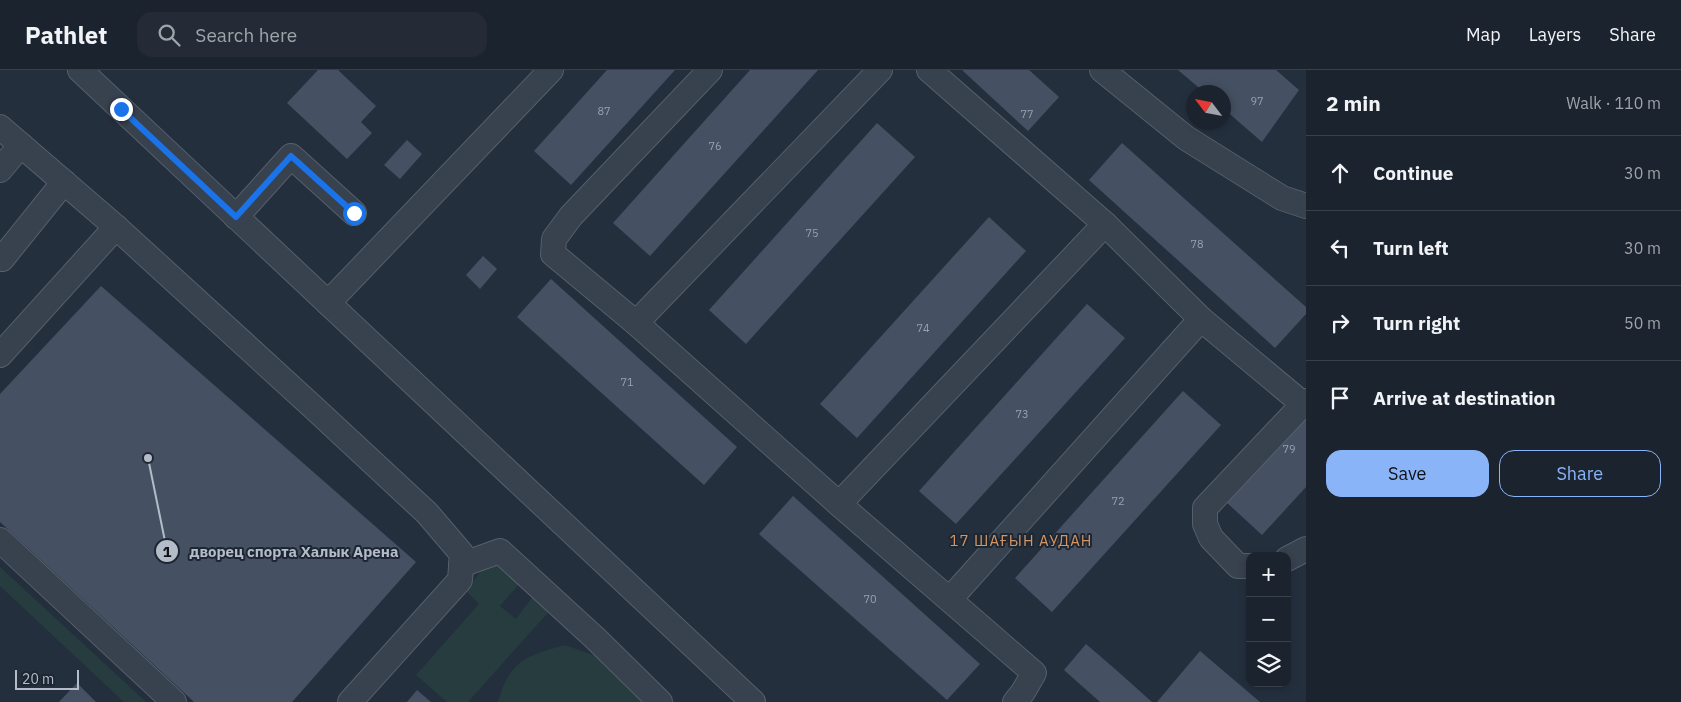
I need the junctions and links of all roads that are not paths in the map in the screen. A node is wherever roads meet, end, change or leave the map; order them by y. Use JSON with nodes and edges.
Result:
{"nodes":[{"id":1,"x":80,"y":70,"type":"edge"},
{"id":2,"x":551,"y":70,"type":"edge"},
{"id":3,"x":710,"y":70,"type":"edge"},
{"id":4,"x":880,"y":70,"type":"edge"},
{"id":5,"x":929,"y":70,"type":"edge"},
{"id":6,"x":1102,"y":70,"type":"edge"},
{"id":7,"x":0,"y":127,"type":"edge"},
{"id":8,"x":20,"y":144,"type":"junction"},
{"id":9,"x":0,"y":170,"type":"edge"},
{"id":10,"x":64,"y":182,"type":"junction"},
{"id":11,"x":1306,"y":206,"type":"edge"},
{"id":12,"x":354,"y":213,"type":"dead end"},
{"id":13,"x":236,"y":217,"type":"junction"},
{"id":14,"x":1105,"y":224,"type":"junction"},
{"id":15,"x":116,"y":226,"type":"junction"},
{"id":16,"x":2,"y":259,"type":"dead end"},
{"id":17,"x":328,"y":303,"type":"junction"},
{"id":18,"x":1202,"y":319,"type":"junction"},
{"id":19,"x":636,"y":323,"type":"junction"},
{"id":20,"x":0,"y":355,"type":"edge"},
{"id":21,"x":1305,"y":402,"type":"edge"},
{"id":22,"x":838,"y":504,"type":"junction"},
{"id":23,"x":0,"y":540,"type":"edge"},
{"id":24,"x":1306,"y":549,"type":"edge"},
{"id":25,"x":1291,"y":557,"type":"edge"},
{"id":26,"x":461,"y":565,"type":"junction"},
{"id":27,"x":1246,"y":566,"type":"edge"},
{"id":28,"x":950,"y":599,"type":"junction"},
{"id":29,"x":174,"y":702,"type":"edge"},
{"id":30,"x":350,"y":702,"type":"edge"},
{"id":31,"x":660,"y":702,"type":"edge"},
{"id":32,"x":753,"y":702,"type":"edge"},
{"id":33,"x":1015,"y":702,"type":"edge"}],
"edges":[{"from":1,"to":13,"type":"street"},
{"from":2,"to":17,"type":"street"},
{"from":3,"to":19,"type":"street"},
{"from":4,"to":19,"type":"street"},
{"from":5,"to":14,"type":"street"},
{"from":6,"to":11,"type":"street"},
{"from":7,"to":8,"type":"street"},
{"from":8,"to":9,"type":"street"},
{"from":8,"to":10,"type":"street"},
{"from":10,"to":15,"type":"street"},
{"from":10,"to":16,"type":"street"},
{"from":12,"to":13,"type":"street"},
{"from":13,"to":17,"type":"street"},
{"from":14,"to":18,"type":"street"},
{"from":14,"to":22,"type":"street"},
{"from":15,"to":20,"type":"street"},
{"from":15,"to":26,"type":"street"},
{"from":17,"to":32,"type":"street"},
{"from":18,"to":21,"type":"street"},
{"from":18,"to":28,"type":"street"},
{"from":19,"to":22,"type":"street"},
{"from":21,"to":27,"type":"street"},
{"from":22,"to":28,"type":"street"},
{"from":23,"to":29,"type":"street"},
{"from":24,"to":25,"type":"street"},
{"from":26,"to":30,"type":"street"},
{"from":26,"to":31,"type":"street"},
{"from":28,"to":33,"type":"street"}]}
